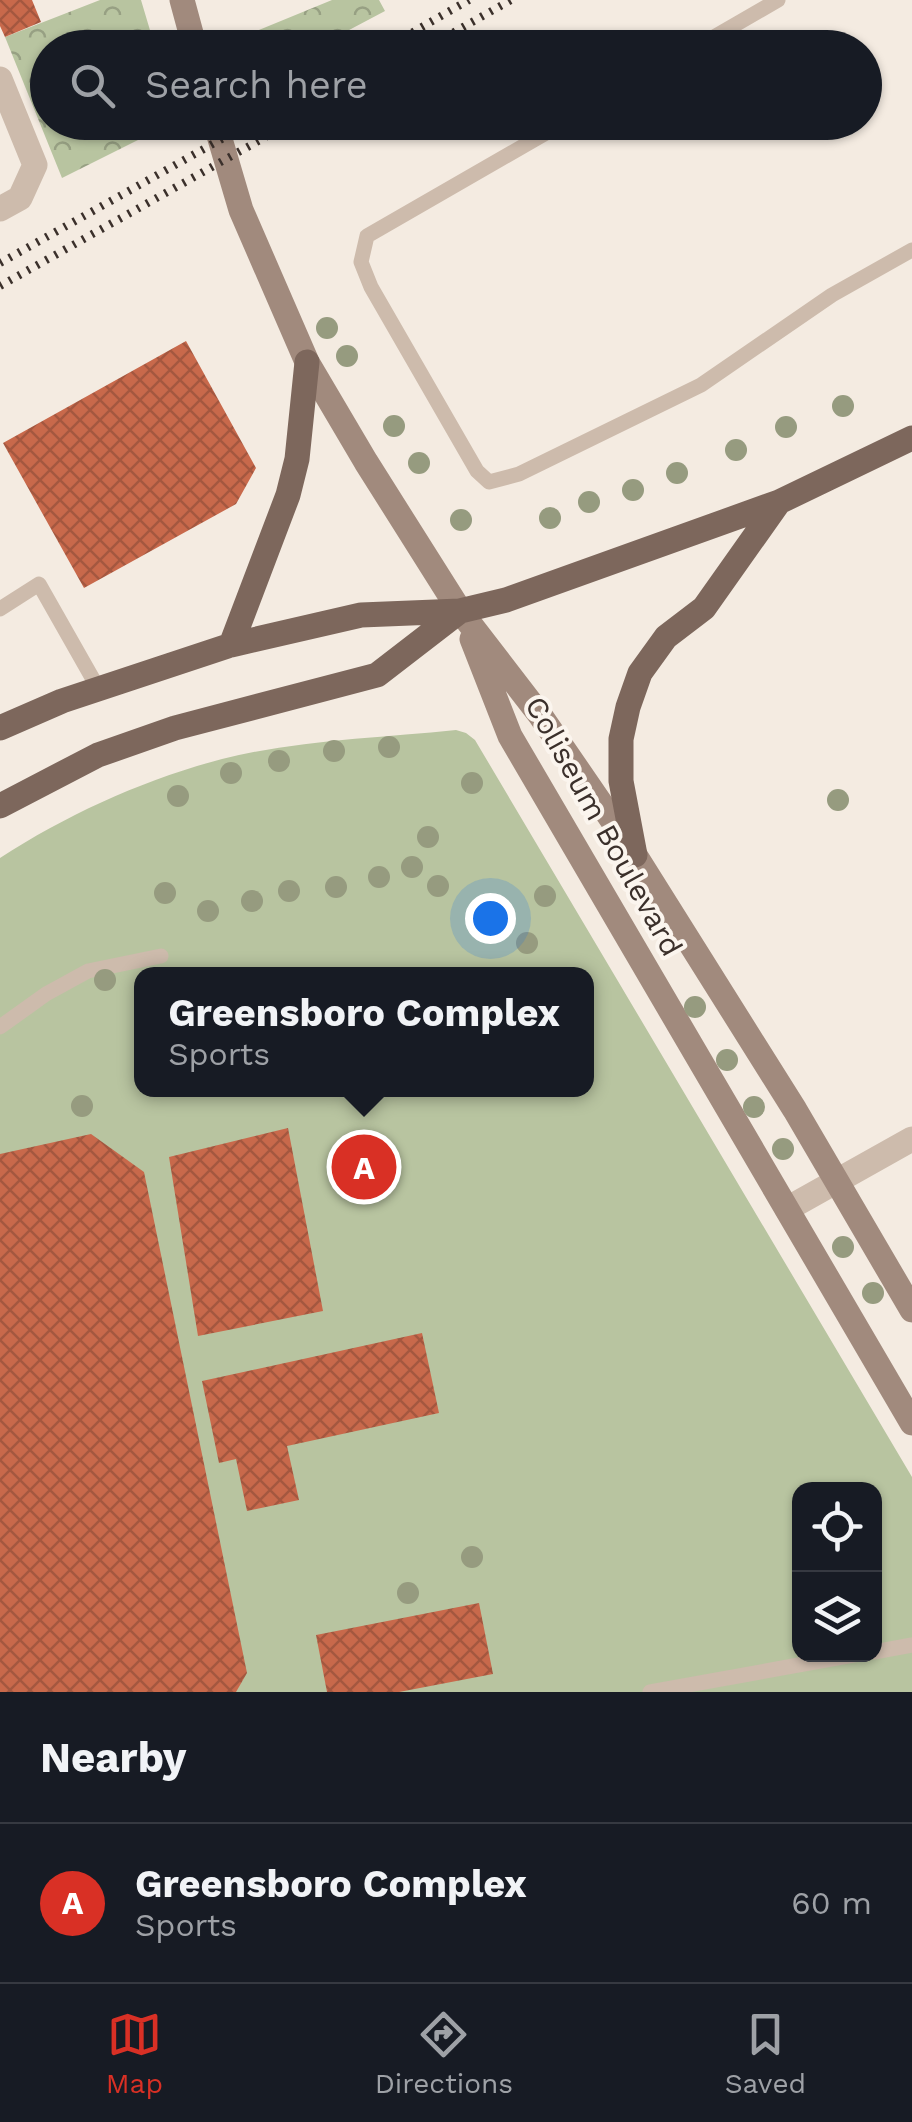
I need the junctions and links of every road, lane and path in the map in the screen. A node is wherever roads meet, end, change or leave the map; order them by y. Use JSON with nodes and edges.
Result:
{"nodes":[{"id":1,"x":182,"y":0,"type":"edge"},
{"id":2,"x":778,"y":0,"type":"edge"},
{"id":3,"x":190,"y":30,"type":"edge"},
{"id":4,"x":726,"y":30,"type":"edge"},
{"id":5,"x":0,"y":79,"type":"edge"},
{"id":6,"x":221,"y":140,"type":"edge"},
{"id":7,"x":534,"y":140,"type":"edge"},
{"id":8,"x":0,"y":209,"type":"edge"},
{"id":9,"x":912,"y":250,"type":"edge"},
{"id":10,"x":307,"y":362,"type":"junction"},
{"id":11,"x":912,"y":438,"type":"edge"},
{"id":12,"x":779,"y":502,"type":"junction"},
{"id":13,"x":0,"y":609,"type":"edge"},
{"id":14,"x":460,"y":611,"type":"junction"},
{"id":15,"x":231,"y":645,"type":"junction"},
{"id":16,"x":98,"y":688,"type":"junction"},
{"id":17,"x":0,"y":728,"type":"edge"},
{"id":18,"x":0,"y":806,"type":"edge"},
{"id":19,"x":635,"y":855,"type":"junction"},
{"id":20,"x":161,"y":956,"type":"dead end"},
{"id":21,"x":0,"y":1027,"type":"edge"},
{"id":22,"x":912,"y":1138,"type":"edge"},
{"id":23,"x":836,"y":1182,"type":"junction"},
{"id":24,"x":787,"y":1209,"type":"junction"},
{"id":25,"x":912,"y":1310,"type":"edge"},
{"id":26,"x":912,"y":1423,"type":"edge"},
{"id":27,"x":912,"y":1645,"type":"edge"},
{"id":28,"x":882,"y":1651,"type":"edge"},
{"id":29,"x":815,"y":1662,"type":"edge"},
{"id":30,"x":650,"y":1692,"type":"edge"}],
"edges":[{"from":1,"to":3,"type":"main road"},
{"from":2,"to":4,"type":"lane"},
{"from":5,"to":8,"type":"street"},
{"from":6,"to":10,"type":"main road"},
{"from":7,"to":9,"type":"lane"},
{"from":10,"to":14,"type":"main road"},
{"from":10,"to":15,"type":"main road"},
{"from":11,"to":12,"type":"main road"},
{"from":12,"to":14,"type":"main road"},
{"from":12,"to":19,"type":"main road"},
{"from":13,"to":16,"type":"lane"},
{"from":14,"to":15,"type":"main road"},
{"from":14,"to":18,"type":"main road"},
{"from":14,"to":19,"type":"main road","name":"Coliseum Boulevard"},
{"from":14,"to":24,"type":"main road","name":"Coliseum Boulevard"},
{"from":15,"to":16,"type":"main road"},
{"from":16,"to":17,"type":"main road"},
{"from":19,"to":23,"type":"main road","name":"Coliseum Boulevard"},
{"from":20,"to":21,"type":"lane"},
{"from":22,"to":23,"type":"street"},
{"from":23,"to":24,"type":"street"},
{"from":23,"to":25,"type":"main road","name":"Coliseum Boulevard"},
{"from":24,"to":26,"type":"main road","name":"Coliseum Boulevard"},
{"from":27,"to":28,"type":"lane"},
{"from":29,"to":30,"type":"lane"}]}
